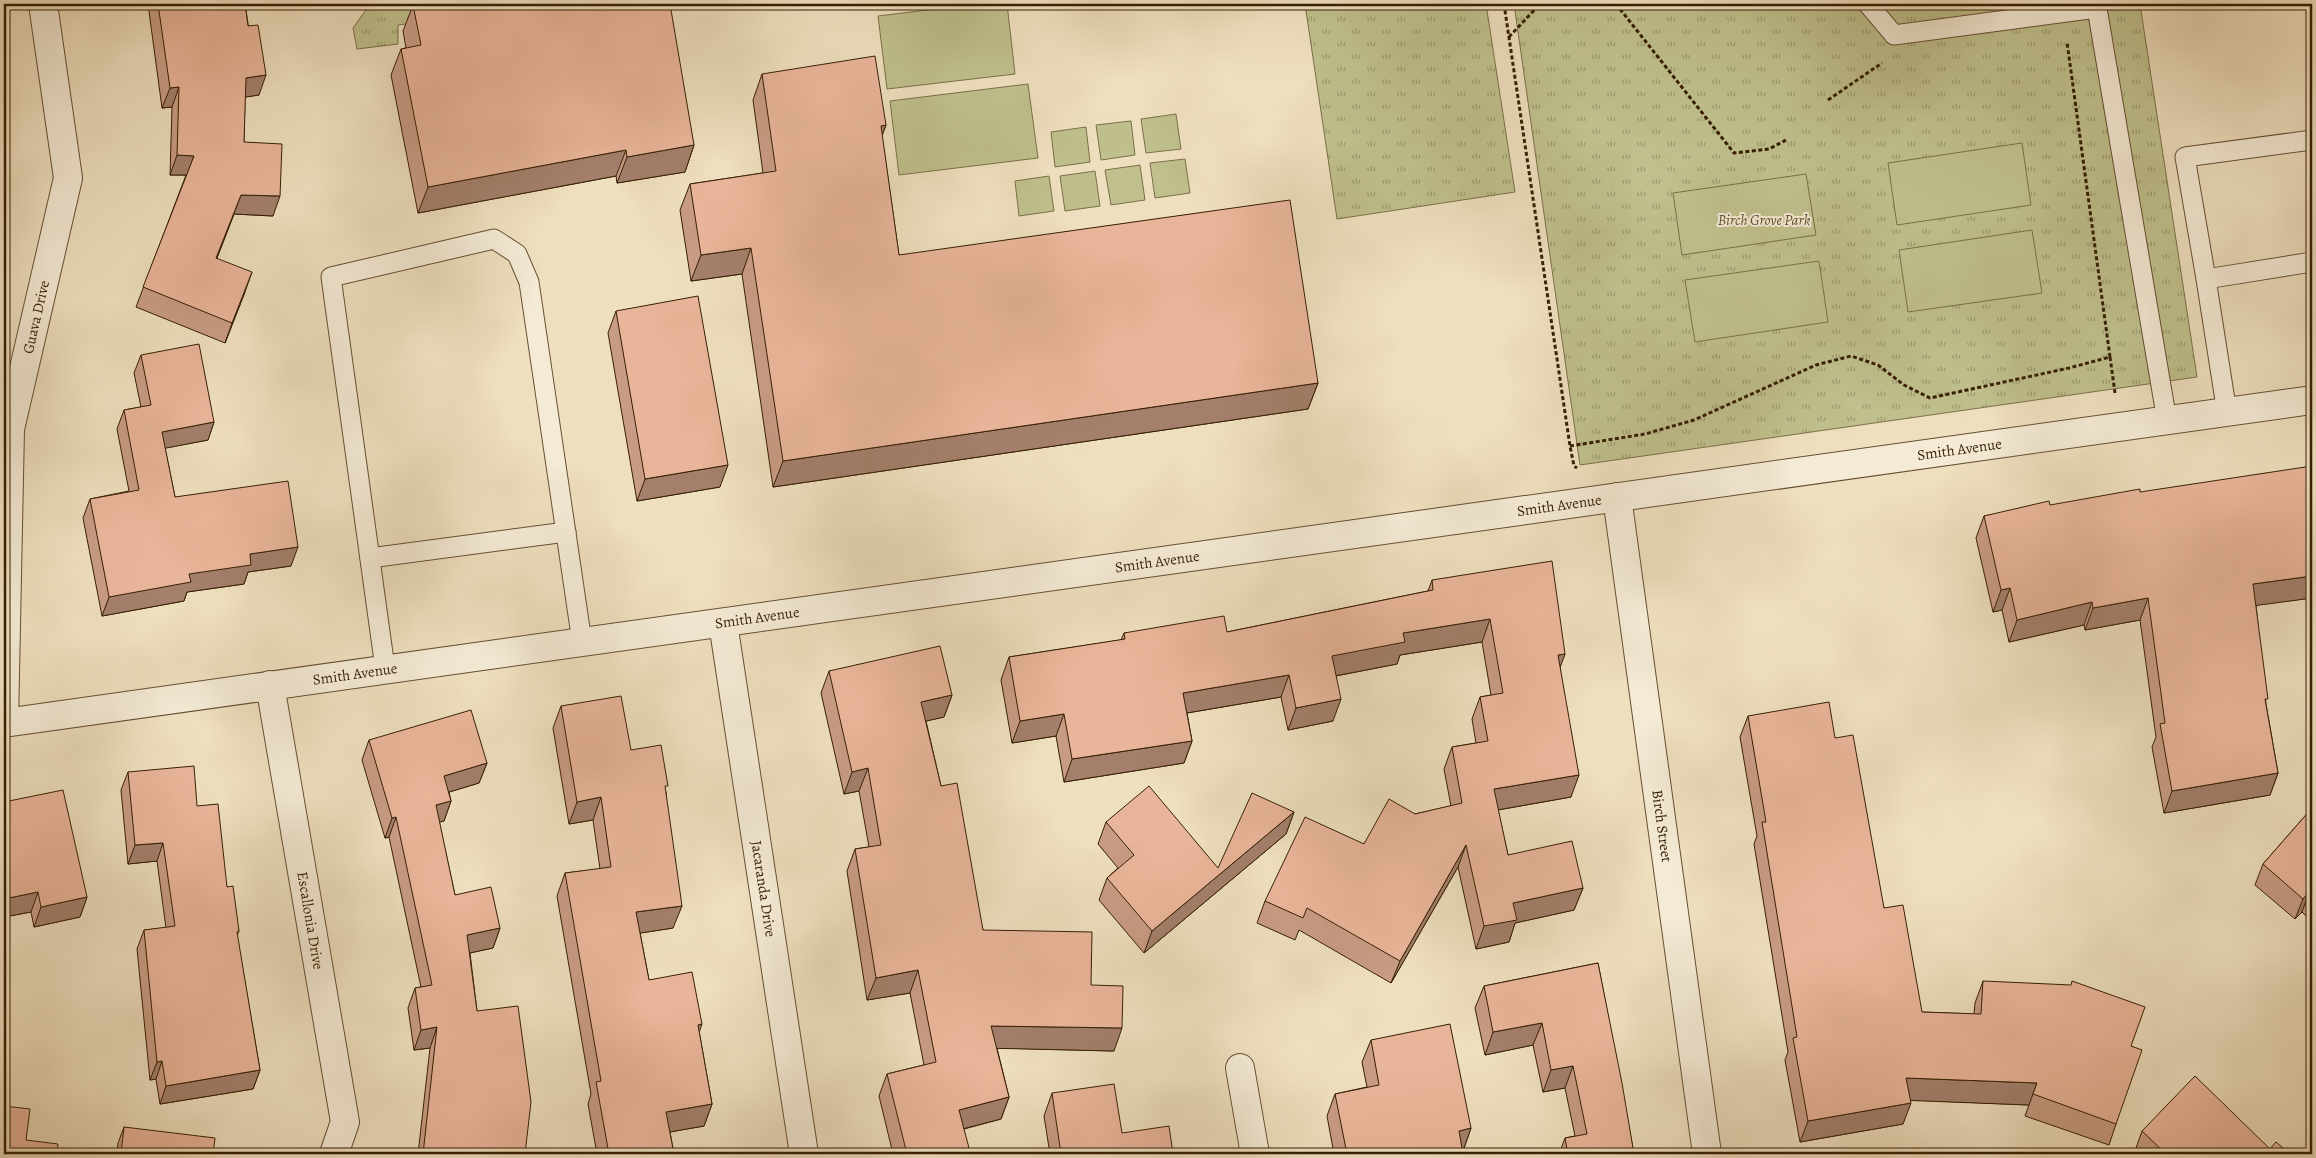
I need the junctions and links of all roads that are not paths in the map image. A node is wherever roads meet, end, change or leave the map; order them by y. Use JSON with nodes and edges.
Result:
{"nodes":[{"id":1,"x":43,"y":4,"type":"edge"},
{"id":2,"x":1868,"y":4,"type":"edge"},
{"id":3,"x":2098,"y":6,"type":"edge"},
{"id":4,"x":2312,"y":140,"type":"edge"},
{"id":5,"x":2312,"y":262,"type":"edge"},
{"id":6,"x":2206,"y":279,"type":"junction"},
{"id":7,"x":2312,"y":400,"type":"edge"},
{"id":8,"x":2227,"y":413,"type":"junction"},
{"id":9,"x":2167,"y":422,"type":"junction"},
{"id":10,"x":1617,"y":497,"type":"junction"},
{"id":11,"x":566,"y":532,"type":"junction"},
{"id":12,"x":370,"y":558,"type":"junction"},
{"id":13,"x":723,"y":624,"type":"junction"},
{"id":14,"x":582,"y":642,"type":"junction"},
{"id":15,"x":386,"y":668,"type":"junction"},
{"id":16,"x":270,"y":685,"type":"junction"},
{"id":17,"x":4,"y":723,"type":"edge"},
{"id":18,"x":1240,"y":1068,"type":"dead end"},
{"id":19,"x":334,"y":1154,"type":"edge"},
{"id":20,"x":804,"y":1154,"type":"edge"},
{"id":21,"x":1254,"y":1154,"type":"edge"},
{"id":22,"x":1707,"y":1154,"type":"edge"}],
"edges":[{"from":1,"to":17,"type":"street","name":"Guava Drive"},
{"from":2,"to":3,"type":"lane"},
{"from":3,"to":9,"type":"lane"},
{"from":4,"to":6,"type":"lane"},
{"from":5,"to":6,"type":"lane"},
{"from":6,"to":8,"type":"lane"},
{"from":7,"to":8,"type":"street","name":"Smith Avenue"},
{"from":8,"to":9,"type":"street","name":"Smith Avenue"},
{"from":9,"to":10,"type":"street","name":"Smith Avenue"},
{"from":10,"to":13,"type":"street","name":"Smith Avenue"},
{"from":10,"to":22,"type":"street","name":"Birch Street"},
{"from":11,"to":12,"type":"lane"},
{"from":11,"to":12,"type":"lane"},
{"from":11,"to":14,"type":"lane"},
{"from":12,"to":15,"type":"lane"},
{"from":13,"to":14,"type":"street","name":"Smith Avenue"},
{"from":13,"to":20,"type":"street","name":"Jacaranda Drive"},
{"from":14,"to":15,"type":"street","name":"Smith Avenue"},
{"from":15,"to":16,"type":"street","name":"Smith Avenue"},
{"from":16,"to":17,"type":"street","name":"Smith Avenue"},
{"from":16,"to":19,"type":"street","name":"Escallonia Drive"},
{"from":18,"to":21,"type":"street"}]}
